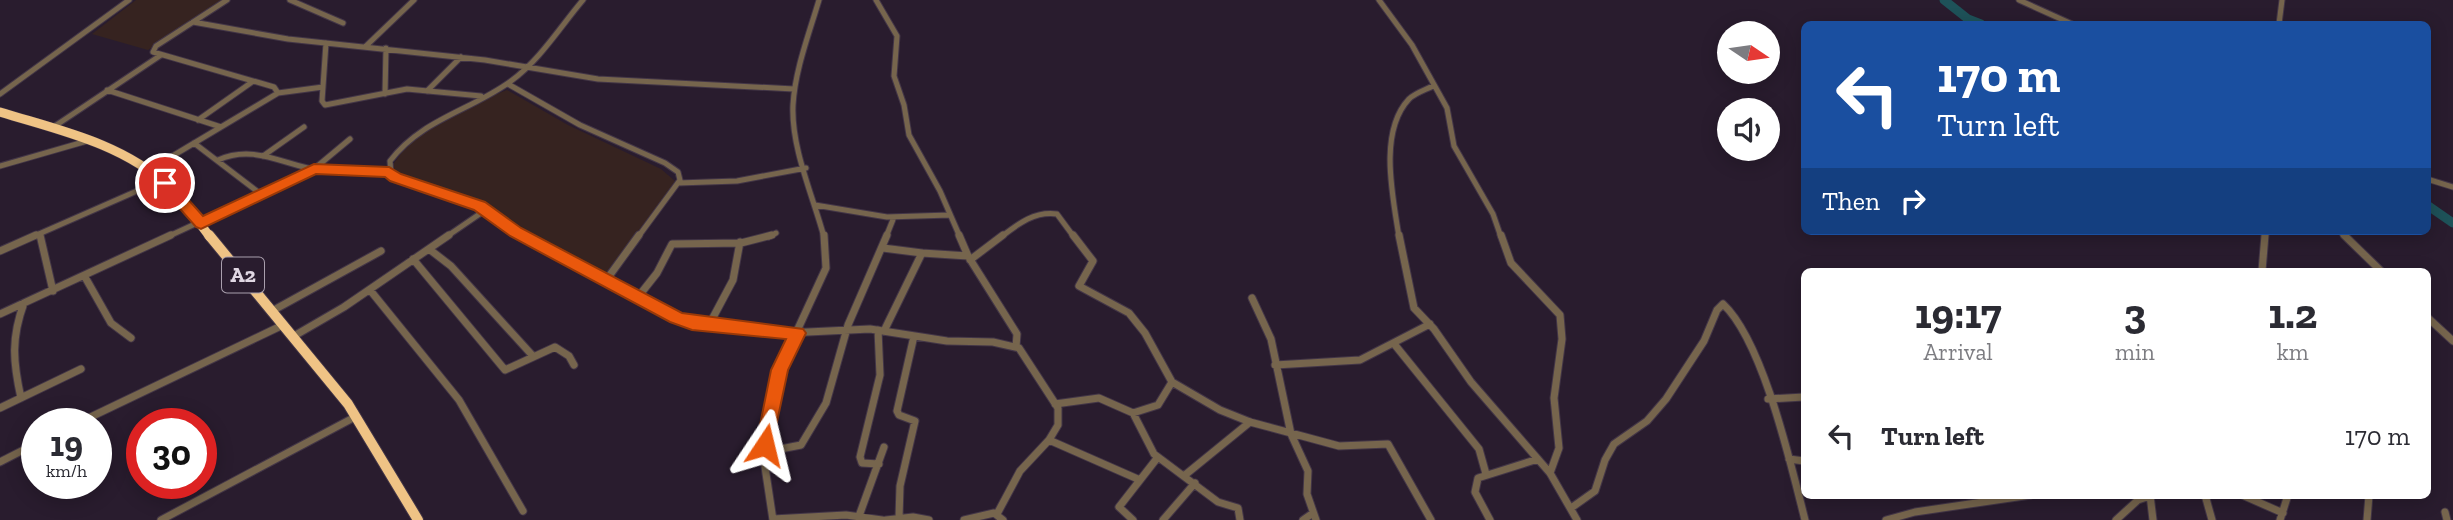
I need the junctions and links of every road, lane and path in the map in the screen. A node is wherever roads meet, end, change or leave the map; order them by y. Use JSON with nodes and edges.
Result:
{"nodes":[{"id":1,"x":129,"y":0,"type":"edge"},
{"id":2,"x":227,"y":0,"type":"edge"},
{"id":3,"x":290,"y":0,"type":"edge"},
{"id":4,"x":414,"y":0,"type":"edge"},
{"id":5,"x":583,"y":0,"type":"edge"},
{"id":6,"x":819,"y":0,"type":"edge"},
{"id":7,"x":876,"y":0,"type":"edge"},
{"id":8,"x":1379,"y":0,"type":"edge"},
{"id":9,"x":2019,"y":0,"type":"edge"},
{"id":10,"x":2282,"y":0,"type":"edge"},
{"id":11,"x":2065,"y":21,"type":"edge"},
{"id":12,"x":2279,"y":21,"type":"edge"},
{"id":13,"x":193,"y":22,"type":"junction"},
{"id":14,"x":343,"y":23,"type":"dead end"},
{"id":15,"x":326,"y":43,"type":"junction"},
{"id":16,"x":366,"y":46,"type":"junction"},
{"id":17,"x":386,"y":48,"type":"junction"},
{"id":18,"x":161,"y":55,"type":"junction"},
{"id":19,"x":461,"y":57,"type":"junction"},
{"id":20,"x":526,"y":66,"type":"junction"},
{"id":21,"x":252,"y":82,"type":"junction"},
{"id":22,"x":508,"y":83,"type":"junction"},
{"id":23,"x":323,"y":86,"type":"junction"},
{"id":24,"x":1433,"y":86,"type":"junction"},
{"id":25,"x":794,"y":89,"type":"junction"},
{"id":26,"x":107,"y":90,"type":"junction"},
{"id":27,"x":427,"y":91,"type":"junction"},
{"id":28,"x":278,"y":93,"type":"junction"},
{"id":29,"x":0,"y":94,"type":"edge"},
{"id":30,"x":385,"y":94,"type":"junction"},
{"id":31,"x":481,"y":96,"type":"junction"},
{"id":32,"x":2,"y":113,"type":"edge"},
{"id":33,"x":198,"y":120,"type":"junction"},
{"id":34,"x":304,"y":127,"type":"dead end"},
{"id":35,"x":52,"y":128,"type":"junction"},
{"id":36,"x":222,"y":128,"type":"junction"},
{"id":37,"x":350,"y":139,"type":"dead end"},
{"id":38,"x":89,"y":140,"type":"junction"},
{"id":39,"x":194,"y":143,"type":"junction"},
{"id":40,"x":263,"y":156,"type":"junction"},
{"id":41,"x":218,"y":160,"type":"junction"},
{"id":42,"x":0,"y":166,"type":"edge"},
{"id":43,"x":806,"y":168,"type":"junction"},
{"id":44,"x":314,"y":169,"type":"junction"},
{"id":45,"x":149,"y":170,"type":"junction"},
{"id":46,"x":389,"y":172,"type":"junction"},
{"id":47,"x":162,"y":180,"type":"junction"},
{"id":48,"x":2431,"y":180,"type":"edge"},
{"id":49,"x":678,"y":183,"type":"junction"},
{"id":50,"x":2453,"y":187,"type":"edge"},
{"id":51,"x":262,"y":195,"type":"junction"},
{"id":52,"x":816,"y":205,"type":"junction"},
{"id":53,"x":484,"y":211,"type":"junction"},
{"id":54,"x":950,"y":215,"type":"junction"},
{"id":55,"x":894,"y":217,"type":"junction"},
{"id":56,"x":201,"y":223,"type":"junction"},
{"id":57,"x":776,"y":233,"type":"dead end"},
{"id":58,"x":40,"y":235,"type":"junction"},
{"id":59,"x":2265,"y":235,"type":"edge"},
{"id":60,"x":2344,"y":235,"type":"edge"},
{"id":61,"x":740,"y":242,"type":"junction"},
{"id":62,"x":883,"y":248,"type":"junction"},
{"id":63,"x":429,"y":249,"type":"junction"},
{"id":64,"x":0,"y":251,"type":"edge"},
{"id":65,"x":381,"y":251,"type":"dead end"},
{"id":66,"x":922,"y":253,"type":"junction"},
{"id":67,"x":969,"y":258,"type":"junction"},
{"id":68,"x":413,"y":259,"type":"junction"},
{"id":69,"x":2262,"y":268,"type":"edge"},
{"id":70,"x":2378,"y":268,"type":"edge"},
{"id":71,"x":85,"y":276,"type":"junction"},
{"id":72,"x":607,"y":279,"type":"junction"},
{"id":73,"x":370,"y":290,"type":"junction"},
{"id":74,"x":53,"y":291,"type":"junction"},
{"id":75,"x":638,"y":298,"type":"junction"},
{"id":76,"x":1252,"y":298,"type":"dead end"},
{"id":77,"x":24,"y":303,"type":"junction"},
{"id":78,"x":272,"y":312,"type":"junction"},
{"id":79,"x":0,"y":314,"type":"edge"},
{"id":80,"x":2431,"y":321,"type":"edge"},
{"id":81,"x":285,"y":324,"type":"junction"},
{"id":82,"x":1430,"y":324,"type":"junction"},
{"id":83,"x":709,"y":325,"type":"junction"},
{"id":84,"x":846,"y":331,"type":"junction"},
{"id":85,"x":881,"y":331,"type":"junction"},
{"id":86,"x":797,"y":333,"type":"junction"},
{"id":87,"x":294,"y":336,"type":"junction"},
{"id":88,"x":914,"y":336,"type":"junction"},
{"id":89,"x":131,"y":338,"type":"dead end"},
{"id":90,"x":2453,"y":341,"type":"edge"},
{"id":91,"x":1395,"y":345,"type":"junction"},
{"id":92,"x":1016,"y":347,"type":"junction"},
{"id":93,"x":532,"y":355,"type":"junction"},
{"id":94,"x":574,"y":365,"type":"dead end"},
{"id":95,"x":1275,"y":365,"type":"junction"},
{"id":96,"x":81,"y":369,"type":"dead end"},
{"id":97,"x":1172,"y":382,"type":"junction"},
{"id":98,"x":1801,"y":397,"type":"edge"},
{"id":99,"x":21,"y":398,"type":"junction"},
{"id":100,"x":1768,"y":399,"type":"junction"},
{"id":101,"x":1055,"y":404,"type":"junction"},
{"id":102,"x":0,"y":408,"type":"edge"},
{"id":103,"x":109,"y":408,"type":"edge"},
{"id":104,"x":1133,"y":412,"type":"junction"},
{"id":105,"x":355,"y":417,"type":"junction"},
{"id":106,"x":1250,"y":422,"type":"junction"},
{"id":107,"x":1292,"y":434,"type":"junction"},
{"id":108,"x":1049,"y":440,"type":"junction"},
{"id":109,"x":884,"y":447,"type":"dead end"},
{"id":110,"x":21,"y":451,"type":"edge"},
{"id":111,"x":765,"y":452,"type":"junction"},
{"id":112,"x":1157,"y":457,"type":"junction"},
{"id":113,"x":1538,"y":459,"type":"junction"},
{"id":114,"x":1789,"y":459,"type":"junction"},
{"id":115,"x":1801,"y":461,"type":"edge"},
{"id":116,"x":0,"y":462,"type":"edge"},
{"id":117,"x":879,"y":464,"type":"junction"},
{"id":118,"x":1550,"y":473,"type":"junction"},
{"id":119,"x":1486,"y":474,"type":"junction"},
{"id":120,"x":1185,"y":475,"type":"junction"},
{"id":121,"x":1140,"y":480,"type":"junction"},
{"id":122,"x":1195,"y":483,"type":"junction"},
{"id":123,"x":1989,"y":499,"type":"edge"},
{"id":124,"x":2141,"y":499,"type":"edge"},
{"id":125,"x":2150,"y":499,"type":"edge"},
{"id":126,"x":2206,"y":499,"type":"edge"},
{"id":127,"x":2250,"y":499,"type":"edge"},
{"id":128,"x":2287,"y":499,"type":"edge"},
{"id":129,"x":2369,"y":499,"type":"edge"},
{"id":130,"x":1571,"y":508,"type":"junction"},
{"id":131,"x":523,"y":511,"type":"dead end"},
{"id":132,"x":859,"y":516,"type":"junction"},
{"id":133,"x":2282,"y":516,"type":"edge"},
{"id":134,"x":1000,"y":517,"type":"edge"},
{"id":135,"x":1315,"y":517,"type":"edge"},
{"id":136,"x":899,"y":518,"type":"junction"},
{"id":137,"x":161,"y":520,"type":"edge"},
{"id":138,"x":418,"y":520,"type":"edge"},
{"id":139,"x":773,"y":520,"type":"edge"},
{"id":140,"x":884,"y":520,"type":"edge"},
{"id":141,"x":929,"y":520,"type":"edge"},
{"id":142,"x":964,"y":520,"type":"edge"},
{"id":143,"x":1133,"y":520,"type":"edge"},
{"id":144,"x":1163,"y":520,"type":"edge"},
{"id":145,"x":1240,"y":520,"type":"edge"},
{"id":146,"x":1303,"y":520,"type":"edge"},
{"id":147,"x":1431,"y":520,"type":"edge"},
{"id":148,"x":1490,"y":520,"type":"edge"},
{"id":149,"x":1577,"y":520,"type":"edge"},
{"id":150,"x":1805,"y":520,"type":"edge"},
{"id":151,"x":1886,"y":520,"type":"edge"},
{"id":152,"x":2116,"y":520,"type":"edge"},
{"id":153,"x":2153,"y":520,"type":"edge"},
{"id":154,"x":2212,"y":520,"type":"edge"},
{"id":155,"x":2367,"y":520,"type":"edge"}],
"edges":[{"from":1,"to":29,"type":"street"},
{"from":2,"to":13,"type":"street"},
{"from":3,"to":14,"type":"street"},
{"from":4,"to":16,"type":"street"},
{"from":5,"to":20,"type":"street"},
{"from":6,"to":25,"type":"street"},
{"from":7,"to":54,"type":"street"},
{"from":8,"to":24,"type":"street"},
{"from":9,"to":11,"type":"street"},
{"from":10,"to":12,"type":"street"},
{"from":13,"to":15,"type":"street"},
{"from":13,"to":18,"type":"street"},
{"from":15,"to":16,"type":"street"},
{"from":15,"to":23,"type":"street"},
{"from":16,"to":17,"type":"street"},
{"from":17,"to":19,"type":"street"},
{"from":17,"to":30,"type":"street"},
{"from":18,"to":21,"type":"street"},
{"from":18,"to":26,"type":"street"},
{"from":19,"to":20,"type":"street"},
{"from":19,"to":27,"type":"street"},
{"from":20,"to":22,"type":"street"},
{"from":20,"to":25,"type":"street"},
{"from":21,"to":28,"type":"street"},
{"from":21,"to":33,"type":"street"},
{"from":22,"to":31,"type":"street"},
{"from":22,"to":49,"type":"street"},
{"from":23,"to":28,"type":"street"},
{"from":23,"to":30,"type":"street"},
{"from":24,"to":82,"type":"street"},
{"from":24,"to":118,"type":"street"},
{"from":25,"to":43,"type":"street"},
{"from":26,"to":33,"type":"street"},
{"from":26,"to":35,"type":"street"},
{"from":27,"to":30,"type":"street"},
{"from":27,"to":31,"type":"street"},
{"from":28,"to":36,"type":"street"},
{"from":31,"to":46,"type":"street"},
{"from":32,"to":35,"type":"highway","number":"A2"},
{"from":33,"to":36,"type":"street"},
{"from":34,"to":40,"type":"street"},
{"from":35,"to":38,"type":"highway","number":"A2"},
{"from":36,"to":39,"type":"street"},
{"from":37,"to":44,"type":"street"},
{"from":38,"to":42,"type":"street"},
{"from":38,"to":45,"type":"highway","number":"A2"},
{"from":39,"to":41,"type":"street"},
{"from":39,"to":45,"type":"street"},
{"from":40,"to":41,"type":"street"},
{"from":40,"to":44,"type":"street"},
{"from":41,"to":51,"type":"street"},
{"from":43,"to":49,"type":"street"},
{"from":43,"to":52,"type":"street"},
{"from":44,"to":46,"type":"street"},
{"from":44,"to":51,"type":"street"},
{"from":45,"to":47,"type":"highway","number":"A2"},
{"from":46,"to":53,"type":"street"},
{"from":47,"to":56,"type":"highway","number":"A2"},
{"from":47,"to":58,"type":"street"},
{"from":48,"to":50,"type":"street"},
{"from":49,"to":72,"type":"street"},
{"from":51,"to":56,"type":"street"},
{"from":52,"to":55,"type":"street"},
{"from":52,"to":86,"type":"street"},
{"from":53,"to":63,"type":"street"},
{"from":53,"to":72,"type":"street"},
{"from":54,"to":55,"type":"street"},
{"from":54,"to":67,"type":"street"},
{"from":55,"to":62,"type":"street"},
{"from":56,"to":71,"type":"street"},
{"from":56,"to":78,"type":"highway","number":"A2"},
{"from":57,"to":61,"type":"street"},
{"from":58,"to":64,"type":"street"},
{"from":58,"to":74,"type":"street"},
{"from":59,"to":69,"type":"street"},
{"from":60,"to":70,"type":"street"},
{"from":61,"to":75,"type":"street"},
{"from":61,"to":83,"type":"street"},
{"from":62,"to":66,"type":"street"},
{"from":62,"to":84,"type":"street"},
{"from":63,"to":68,"type":"street"},
{"from":63,"to":93,"type":"street"},
{"from":65,"to":78,"type":"street"},
{"from":66,"to":67,"type":"street"},
{"from":66,"to":85,"type":"street"},
{"from":67,"to":92,"type":"street"},
{"from":67,"to":97,"type":"street"},
{"from":68,"to":73,"type":"street"},
{"from":68,"to":93,"type":"street"},
{"from":71,"to":74,"type":"street"},
{"from":71,"to":89,"type":"street"},
{"from":72,"to":75,"type":"street"},
{"from":73,"to":87,"type":"street"},
{"from":73,"to":131,"type":"street"},
{"from":74,"to":77,"type":"street"},
{"from":75,"to":83,"type":"street"},
{"from":76,"to":95,"type":"street"},
{"from":77,"to":79,"type":"street"},
{"from":77,"to":99,"type":"street"},
{"from":78,"to":81,"type":"highway","number":"A2"},
{"from":80,"to":90,"type":"street"},
{"from":81,"to":87,"type":"highway","number":"A2"},
{"from":81,"to":103,"type":"street"},
{"from":82,"to":91,"type":"street"},
{"from":82,"to":113,"type":"street"},
{"from":83,"to":86,"type":"street"},
{"from":84,"to":85,"type":"street"},
{"from":84,"to":86,"type":"street"},
{"from":84,"to":111,"type":"street"},
{"from":85,"to":88,"type":"street"},
{"from":85,"to":117,"type":"street"},
{"from":86,"to":111,"type":"street"},
{"from":87,"to":105,"type":"highway","number":"A2"},
{"from":88,"to":92,"type":"street"},
{"from":88,"to":136,"type":"street"},
{"from":91,"to":95,"type":"street"},
{"from":91,"to":119,"type":"street"},
{"from":92,"to":101,"type":"street"},
{"from":93,"to":94,"type":"street"},
{"from":95,"to":107,"type":"street"},
{"from":96,"to":99,"type":"street"},
{"from":97,"to":104,"type":"street"},
{"from":97,"to":106,"type":"street"},
{"from":98,"to":100,"type":"street"},
{"from":99,"to":102,"type":"street"},
{"from":100,"to":114,"type":"street"},
{"from":100,"to":130,"type":"street"},
{"from":101,"to":104,"type":"street"},
{"from":101,"to":108,"type":"street"},
{"from":104,"to":112,"type":"street"},
{"from":105,"to":137,"type":"street"},
{"from":105,"to":138,"type":"highway","number":"A2"},
{"from":106,"to":107,"type":"street"},
{"from":106,"to":120,"type":"street"},
{"from":107,"to":135,"type":"street"},
{"from":107,"to":147,"type":"street"},
{"from":108,"to":121,"type":"street"},
{"from":108,"to":134,"type":"street"},
{"from":109,"to":117,"type":"street"},
{"from":110,"to":116,"type":"street"},
{"from":111,"to":139,"type":"street"},
{"from":112,"to":120,"type":"street"},
{"from":112,"to":121,"type":"street"},
{"from":113,"to":118,"type":"street"},
{"from":113,"to":119,"type":"street"},
{"from":114,"to":115,"type":"street"},
{"from":114,"to":150,"type":"street"},
{"from":117,"to":132,"type":"street"},
{"from":118,"to":130,"type":"street"},
{"from":119,"to":148,"type":"street"},
{"from":120,"to":122,"type":"street"},
{"from":121,"to":143,"type":"street"},
{"from":122,"to":144,"type":"street"},
{"from":122,"to":145,"type":"street"},
{"from":123,"to":151,"type":"street"},
{"from":124,"to":152,"type":"street"},
{"from":125,"to":153,"type":"street"},
{"from":126,"to":154,"type":"street"},
{"from":127,"to":133,"type":"street"},
{"from":128,"to":133,"type":"street"},
{"from":129,"to":155,"type":"street"},
{"from":130,"to":149,"type":"street"},
{"from":132,"to":139,"type":"street"},
{"from":132,"to":140,"type":"street"},
{"from":134,"to":142,"type":"street"},
{"from":135,"to":146,"type":"street"},
{"from":136,"to":140,"type":"street"},
{"from":136,"to":141,"type":"street"}]}
